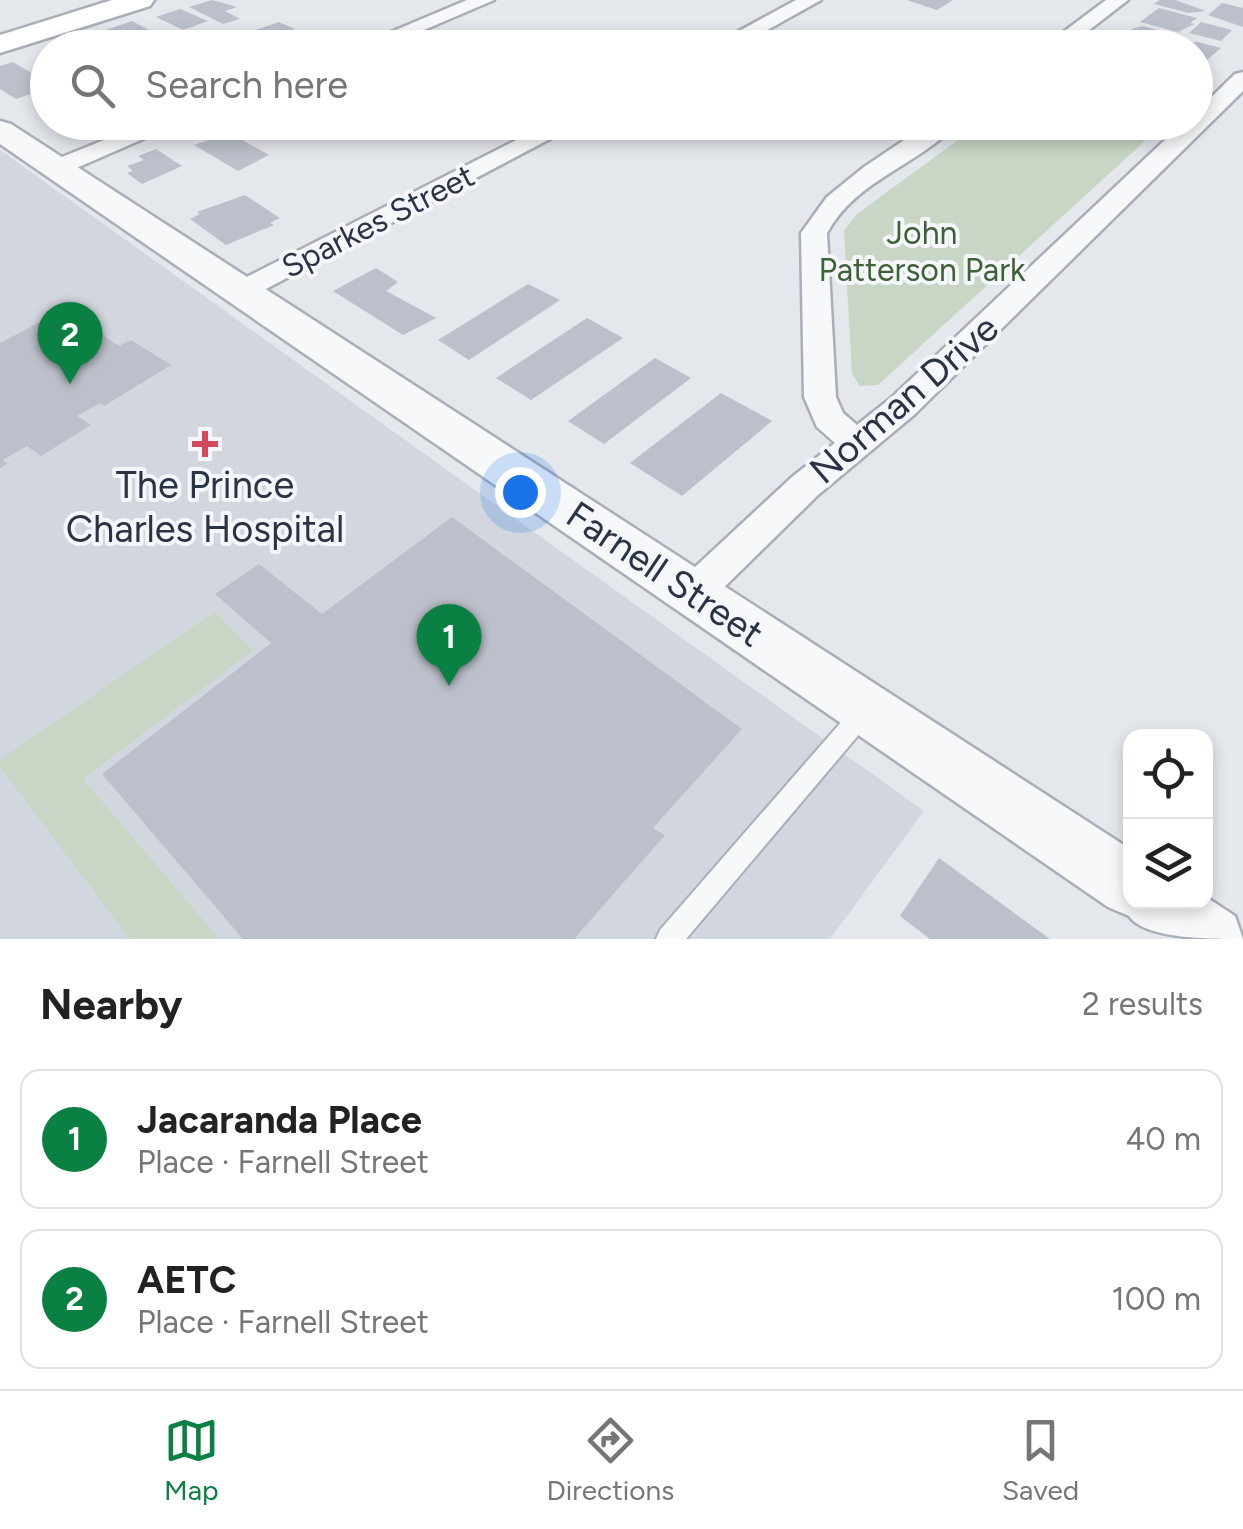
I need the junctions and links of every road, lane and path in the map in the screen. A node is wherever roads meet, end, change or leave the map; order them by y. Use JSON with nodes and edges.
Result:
{"nodes":[{"id":1,"x":140,"y":0,"type":"edge"},
{"id":2,"x":484,"y":0,"type":"edge"},
{"id":3,"x":811,"y":0,"type":"edge"},
{"id":4,"x":1118,"y":0,"type":"edge"},
{"id":5,"x":45,"y":30,"type":"edge"},
{"id":6,"x":408,"y":30,"type":"edge"},
{"id":7,"x":753,"y":30,"type":"edge"},
{"id":8,"x":1077,"y":30,"type":"edge"},
{"id":9,"x":30,"y":35,"type":"edge"},
{"id":10,"x":0,"y":44,"type":"edge"},
{"id":11,"x":1243,"y":79,"type":"edge"},
{"id":12,"x":1213,"y":108,"type":"edge"},
{"id":13,"x":0,"y":130,"type":"edge"},
{"id":14,"x":126,"y":140,"type":"edge"},
{"id":15,"x":536,"y":140,"type":"edge"},
{"id":16,"x":922,"y":140,"type":"edge"},
{"id":17,"x":1180,"y":140,"type":"edge"},
{"id":18,"x":56,"y":168,"type":"junction"},
{"id":19,"x":240,"y":292,"type":"junction"},
{"id":20,"x":856,"y":442,"type":"junction"},
{"id":21,"x":693,"y":592,"type":"junction"},
{"id":22,"x":866,"y":710,"type":"junction"},
{"id":23,"x":1123,"y":880,"type":"edge"},
{"id":24,"x":1166,"y":909,"type":"edge"},
{"id":25,"x":669,"y":939,"type":"edge"},
{"id":26,"x":1212,"y":939,"type":"edge"}],
"edges":[{"from":1,"to":5,"type":"main road"},
{"from":2,"to":6,"type":"street"},
{"from":3,"to":7,"type":"street"},
{"from":4,"to":8,"type":"street"},
{"from":9,"to":10,"type":"main road"},
{"from":11,"to":12,"type":"street","name":"Norman Drive"},
{"from":13,"to":18,"type":"street","name":"Farnell Street"},
{"from":14,"to":18,"type":"street"},
{"from":15,"to":19,"type":"street","name":"Sparkes Street"},
{"from":16,"to":20,"type":"street"},
{"from":17,"to":20,"type":"street","name":"Norman Drive"},
{"from":18,"to":19,"type":"street","name":"Farnell Street"},
{"from":19,"to":21,"type":"street","name":"Farnell Street"},
{"from":20,"to":21,"type":"street","name":"Norman Drive"},
{"from":21,"to":22,"type":"street","name":"Farnell Street"},
{"from":22,"to":23,"type":"street","name":"Farnell Street"},
{"from":22,"to":25,"type":"lane"},
{"from":24,"to":26,"type":"street"}]}
